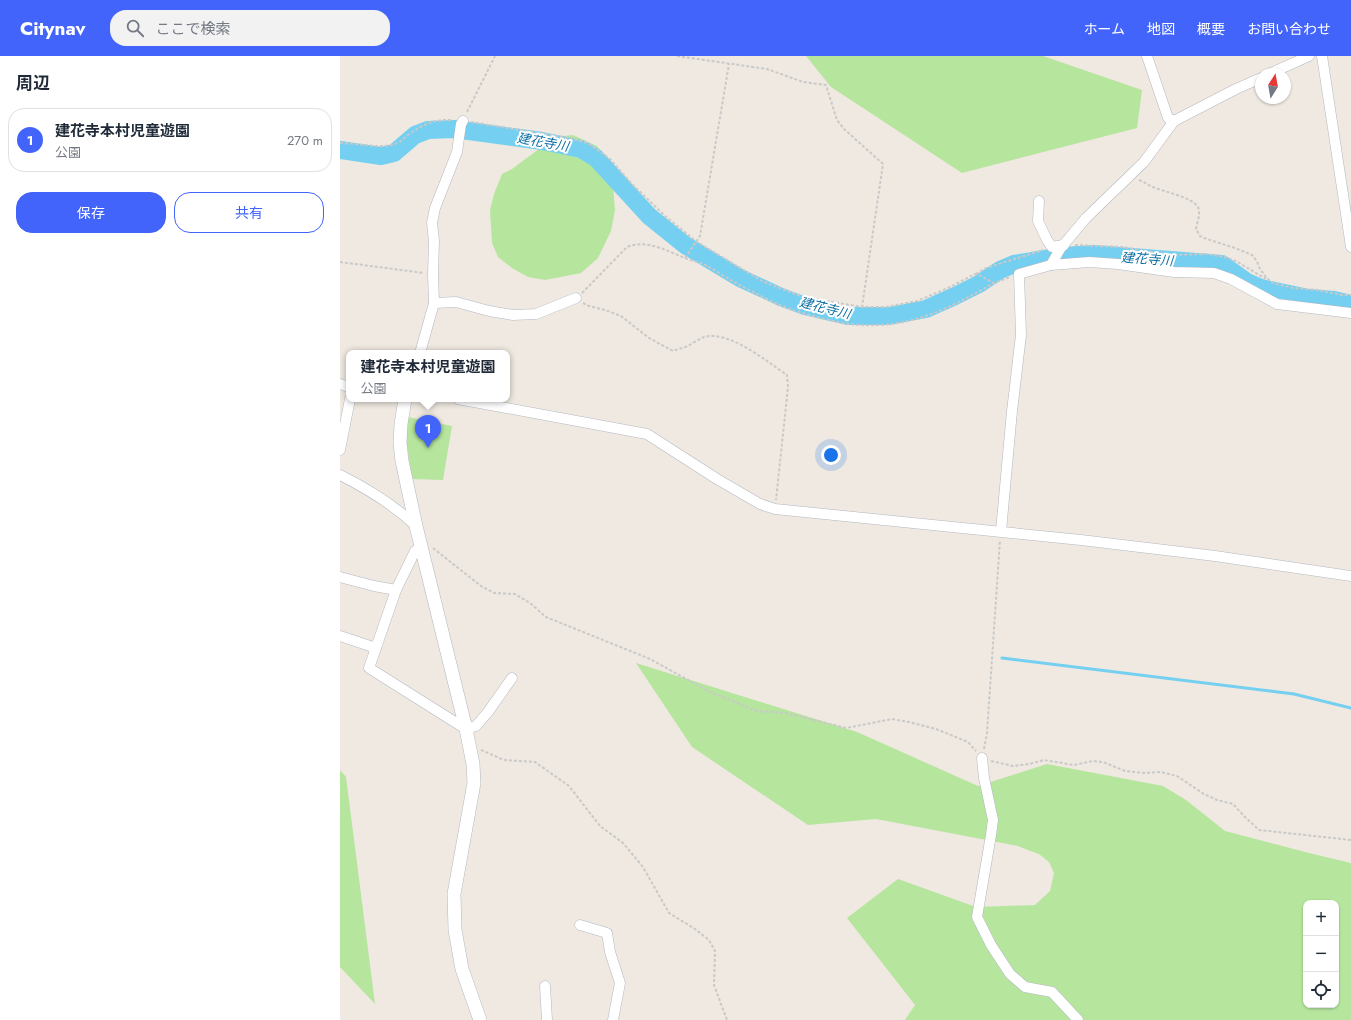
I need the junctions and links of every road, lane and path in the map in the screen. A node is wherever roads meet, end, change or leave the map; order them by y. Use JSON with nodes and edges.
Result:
{"nodes":[{"id":1,"x":495,"y":56,"type":"edge"},
{"id":2,"x":677,"y":56,"type":"edge"},
{"id":3,"x":1147,"y":56,"type":"edge"},
{"id":4,"x":1308,"y":56,"type":"edge"},
{"id":5,"x":1322,"y":56,"type":"edge"},
{"id":6,"x":729,"y":64,"type":"junction"},
{"id":7,"x":1282,"y":68,"type":"edge"},
{"id":8,"x":1255,"y":81,"type":"edge"},
{"id":9,"x":1174,"y":121,"type":"junction"},
{"id":10,"x":462,"y":123,"type":"junction"},
{"id":11,"x":340,"y":144,"type":"edge"},
{"id":12,"x":1132,"y":175,"type":"junction"},
{"id":13,"x":1039,"y":201,"type":"dead end"},
{"id":14,"x":696,"y":242,"type":"junction"},
{"id":15,"x":1059,"y":247,"type":"junction"},
{"id":16,"x":1351,"y":247,"type":"edge"},
{"id":17,"x":686,"y":257,"type":"junction"},
{"id":18,"x":340,"y":262,"type":"edge"},
{"id":19,"x":1052,"y":264,"type":"junction"},
{"id":20,"x":433,"y":274,"type":"junction"},
{"id":21,"x":975,"y":274,"type":"junction"},
{"id":22,"x":1019,"y":274,"type":"junction"},
{"id":23,"x":1271,"y":282,"type":"junction"},
{"id":24,"x":994,"y":283,"type":"junction"},
{"id":25,"x":1351,"y":294,"type":"edge"},
{"id":26,"x":576,"y":298,"type":"junction"},
{"id":27,"x":434,"y":303,"type":"junction"},
{"id":28,"x":862,"y":307,"type":"junction"},
{"id":29,"x":1351,"y":313,"type":"edge"},
{"id":30,"x":421,"y":350,"type":"edge"},
{"id":31,"x":349,"y":402,"type":"edge"},
{"id":32,"x":405,"y":402,"type":"edge"},
{"id":33,"x":474,"y":402,"type":"edge"},
{"id":34,"x":340,"y":450,"type":"edge"},
{"id":35,"x":340,"y":475,"type":"edge"},
{"id":36,"x":775,"y":509,"type":"junction"},
{"id":37,"x":416,"y":526,"type":"junction"},
{"id":38,"x":1001,"y":532,"type":"junction"},
{"id":39,"x":422,"y":546,"type":"junction"},
{"id":40,"x":1351,"y":576,"type":"edge"},
{"id":41,"x":340,"y":577,"type":"edge"},
{"id":42,"x":396,"y":590,"type":"junction"},
{"id":43,"x":340,"y":636,"type":"edge"},
{"id":44,"x":376,"y":648,"type":"junction"},
{"id":45,"x":512,"y":678,"type":"dead end"},
{"id":46,"x":466,"y":729,"type":"junction"},
{"id":47,"x":469,"y":745,"type":"junction"},
{"id":48,"x":982,"y":758,"type":"junction"},
{"id":49,"x":1351,"y":840,"type":"edge"},
{"id":50,"x":580,"y":925,"type":"dead end"},
{"id":51,"x":545,"y":986,"type":"dead end"},
{"id":52,"x":480,"y":1020,"type":"edge"},
{"id":53,"x":547,"y":1020,"type":"edge"},
{"id":54,"x":613,"y":1020,"type":"edge"},
{"id":55,"x":726,"y":1020,"type":"edge"},
{"id":56,"x":1078,"y":1020,"type":"edge"}],
"edges":[{"from":1,"to":10,"type":"path"},
{"from":2,"to":6,"type":"path"},
{"from":3,"to":9,"type":"street"},
{"from":4,"to":7,"type":"street"},
{"from":5,"to":16,"type":"street"},
{"from":6,"to":14,"type":"path"},
{"from":6,"to":28,"type":"path"},
{"from":8,"to":9,"type":"street"},
{"from":9,"to":12,"type":"street"},
{"from":10,"to":11,"type":"path"},
{"from":10,"to":14,"type":"path"},
{"from":10,"to":20,"type":"street"},
{"from":12,"to":15,"type":"street"},
{"from":12,"to":23,"type":"path"},
{"from":13,"to":15,"type":"street"},
{"from":14,"to":17,"type":"path"},
{"from":14,"to":28,"type":"path"},
{"from":15,"to":19,"type":"street"},
{"from":15,"to":21,"type":"path"},
{"from":15,"to":23,"type":"path"},
{"from":17,"to":24,"type":"path"},
{"from":17,"to":26,"type":"path"},
{"from":18,"to":20,"type":"path"},
{"from":19,"to":22,"type":"street"},
{"from":19,"to":29,"type":"street"},
{"from":20,"to":27,"type":"street"},
{"from":21,"to":24,"type":"path"},
{"from":21,"to":28,"type":"path"},
{"from":22,"to":24,"type":"path"},
{"from":22,"to":38,"type":"street"},
{"from":23,"to":25,"type":"path"},
{"from":26,"to":27,"type":"street"},
{"from":26,"to":36,"type":"path"},
{"from":27,"to":30,"type":"street"},
{"from":31,"to":34,"type":"street"},
{"from":32,"to":37,"type":"street"},
{"from":33,"to":36,"type":"street"},
{"from":35,"to":37,"type":"street"},
{"from":36,"to":38,"type":"street"},
{"from":37,"to":39,"type":"street"},
{"from":38,"to":40,"type":"street"},
{"from":38,"to":48,"type":"path"},
{"from":39,"to":42,"type":"street"},
{"from":39,"to":46,"type":"street"},
{"from":39,"to":48,"type":"path"},
{"from":41,"to":42,"type":"street"},
{"from":42,"to":44,"type":"street"},
{"from":43,"to":44,"type":"street"},
{"from":44,"to":46,"type":"street"},
{"from":45,"to":46,"type":"street"},
{"from":46,"to":47,"type":"street"},
{"from":47,"to":52,"type":"street"},
{"from":47,"to":55,"type":"path"},
{"from":48,"to":49,"type":"path"},
{"from":48,"to":56,"type":"street"},
{"from":50,"to":54,"type":"street"},
{"from":51,"to":53,"type":"street"}]}
